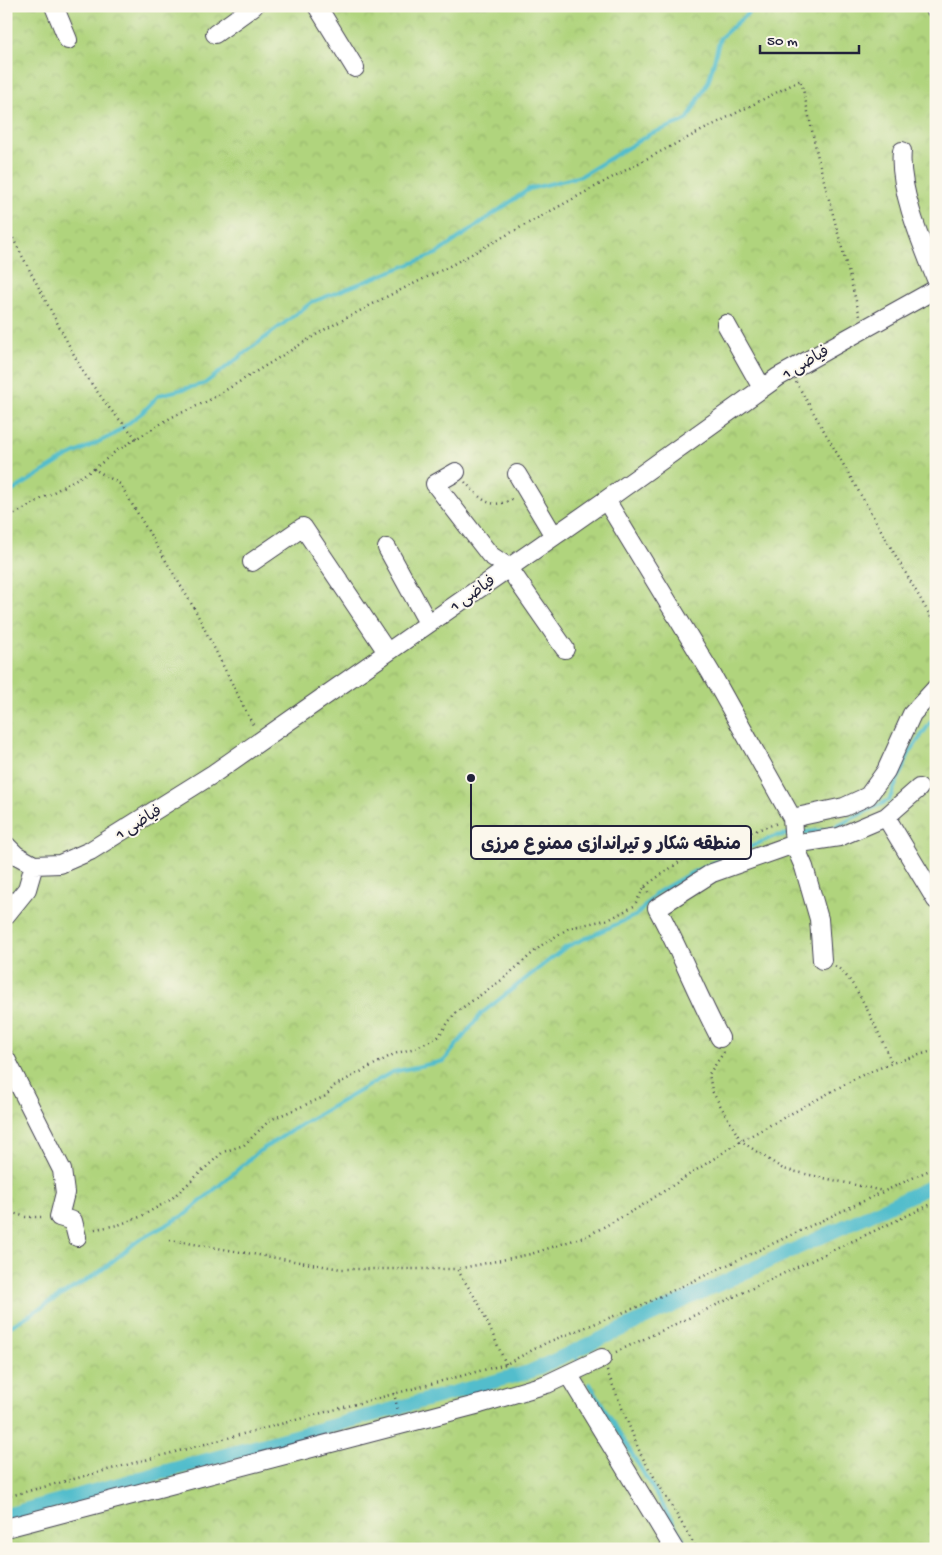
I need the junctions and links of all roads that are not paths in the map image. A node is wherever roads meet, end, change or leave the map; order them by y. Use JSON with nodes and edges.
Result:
{"nodes":[{"id":1,"x":54,"y":6,"type":"edge"},
{"id":2,"x":254,"y":6,"type":"edge"},
{"id":3,"x":317,"y":6,"type":"edge"},
{"id":4,"x":933,"y":6,"type":"edge"},
{"id":5,"x":936,"y":10,"type":"edge"},
{"id":6,"x":215,"y":34,"type":"dead end"},
{"id":7,"x":68,"y":40,"type":"dead end"},
{"id":8,"x":355,"y":68,"type":"dead end"},
{"id":9,"x":902,"y":151,"type":"dead end"},
{"id":10,"x":936,"y":279,"type":"edge"},
{"id":11,"x":936,"y":289,"type":"edge"},
{"id":12,"x":726,"y":324,"type":"dead end"},
{"id":13,"x":762,"y":388,"type":"junction"},
{"id":14,"x":456,"y":472,"type":"road end"},
{"id":15,"x":517,"y":474,"type":"dead end"},
{"id":16,"x":606,"y":500,"type":"junction"},
{"id":17,"x":554,"y":536,"type":"junction"},
{"id":18,"x":387,"y":548,"type":"dead end"},
{"id":19,"x":252,"y":562,"type":"dead end"},
{"id":20,"x":508,"y":567,"type":"junction"},
{"id":21,"x":428,"y":623,"type":"junction"},
{"id":22,"x":566,"y":649,"type":"dead end"},
{"id":23,"x":387,"y":652,"type":"junction"},
{"id":24,"x":936,"y":688,"type":"edge"},
{"id":25,"x":919,"y":788,"type":"dead end"},
{"id":26,"x":886,"y":817,"type":"junction"},
{"id":27,"x":793,"y":832,"type":"junction"},
{"id":28,"x":6,"y":845,"type":"edge"},
{"id":29,"x":34,"y":864,"type":"junction"},
{"id":30,"x":936,"y":900,"type":"edge"},
{"id":31,"x":6,"y":915,"type":"edge"},
{"id":32,"x":822,"y":960,"type":"road end"},
{"id":33,"x":720,"y":1038,"type":"road end"},
{"id":34,"x":6,"y":1059,"type":"edge"},
{"id":35,"x":76,"y":1234,"type":"road end"},
{"id":36,"x":602,"y":1358,"type":"road end"},
{"id":37,"x":568,"y":1374,"type":"junction"},
{"id":38,"x":6,"y":1528,"type":"edge"},
{"id":39,"x":674,"y":1549,"type":"edge"}],
"edges":[{"from":1,"to":7,"type":"street"},
{"from":2,"to":6,"type":"street"},
{"from":3,"to":8,"type":"street"},
{"from":4,"to":5,"type":"street"},
{"from":9,"to":10,"type":"street"},
{"from":11,"to":13,"type":"street","name":"فیاضی 1"},
{"from":12,"to":13,"type":"street"},
{"from":13,"to":16,"type":"street","name":"فیاضی 1"},
{"from":14,"to":20,"type":"street"},
{"from":15,"to":17,"type":"street"},
{"from":16,"to":17,"type":"street","name":"فیاضی 1"},
{"from":16,"to":27,"type":"street"},
{"from":17,"to":20,"type":"street","name":"فیاضی 1"},
{"from":18,"to":21,"type":"street"},
{"from":19,"to":23,"type":"street"},
{"from":20,"to":21,"type":"street","name":"فیاضی 1"},
{"from":20,"to":22,"type":"street"},
{"from":21,"to":23,"type":"street","name":"فیاضی 1"},
{"from":23,"to":29,"type":"street","name":"فیاضی 1"},
{"from":24,"to":27,"type":"street"},
{"from":25,"to":26,"type":"street"},
{"from":26,"to":27,"type":"street"},
{"from":26,"to":30,"type":"street"},
{"from":27,"to":32,"type":"street"},
{"from":27,"to":33,"type":"street"},
{"from":28,"to":29,"type":"street"},
{"from":29,"to":31,"type":"street"},
{"from":34,"to":35,"type":"street"},
{"from":36,"to":37,"type":"street"},
{"from":37,"to":38,"type":"street"},
{"from":37,"to":39,"type":"street"}]}
